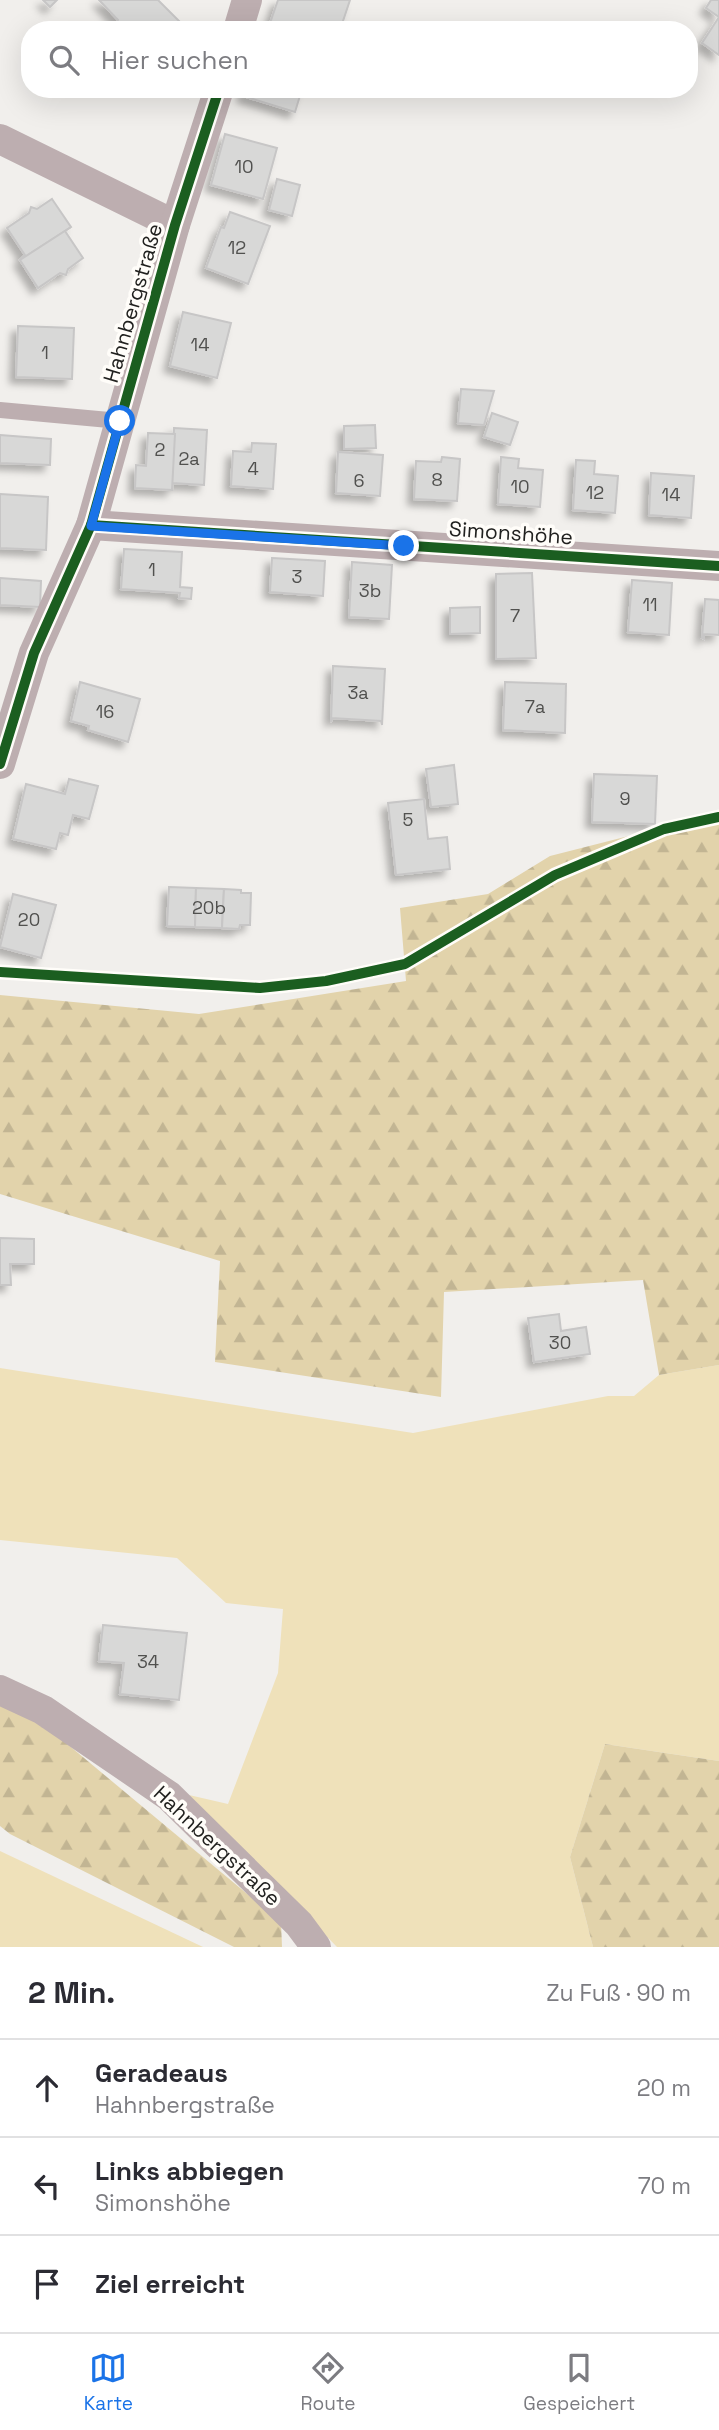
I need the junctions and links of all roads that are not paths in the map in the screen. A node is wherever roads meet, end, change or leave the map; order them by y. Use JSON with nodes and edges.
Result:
{"nodes":[{"id":1,"x":247,"y":0,"type":"edge"},
{"id":2,"x":241,"y":21,"type":"edge"},
{"id":3,"x":216,"y":98,"type":"edge"},
{"id":4,"x":0,"y":139,"type":"edge"},
{"id":5,"x":175,"y":225,"type":"junction"},
{"id":6,"x":0,"y":410,"type":"edge"},
{"id":7,"x":120,"y":421,"type":"junction"},
{"id":8,"x":91,"y":526,"type":"junction"},
{"id":9,"x":719,"y":566,"type":"edge"},
{"id":10,"x":0,"y":764,"type":"edge"},
{"id":11,"x":0,"y":1690,"type":"edge"},
{"id":12,"x":316,"y":1947,"type":"edge"}],
"edges":[{"from":1,"to":2,"type":"street"},
{"from":3,"to":5,"type":"street","name":"Hahnbergstraße"},
{"from":4,"to":5,"type":"street"},
{"from":5,"to":7,"type":"street","name":"Hahnbergstraße"},
{"from":6,"to":7,"type":"lane"},
{"from":7,"to":8,"type":"street","name":"Hahnbergstraße"},
{"from":8,"to":9,"type":"street","name":"Simonshöhe"},
{"from":8,"to":10,"type":"street","name":"Hahnbergstraße"},
{"from":11,"to":12,"type":"street","name":"Hahnbergstraße"}]}
